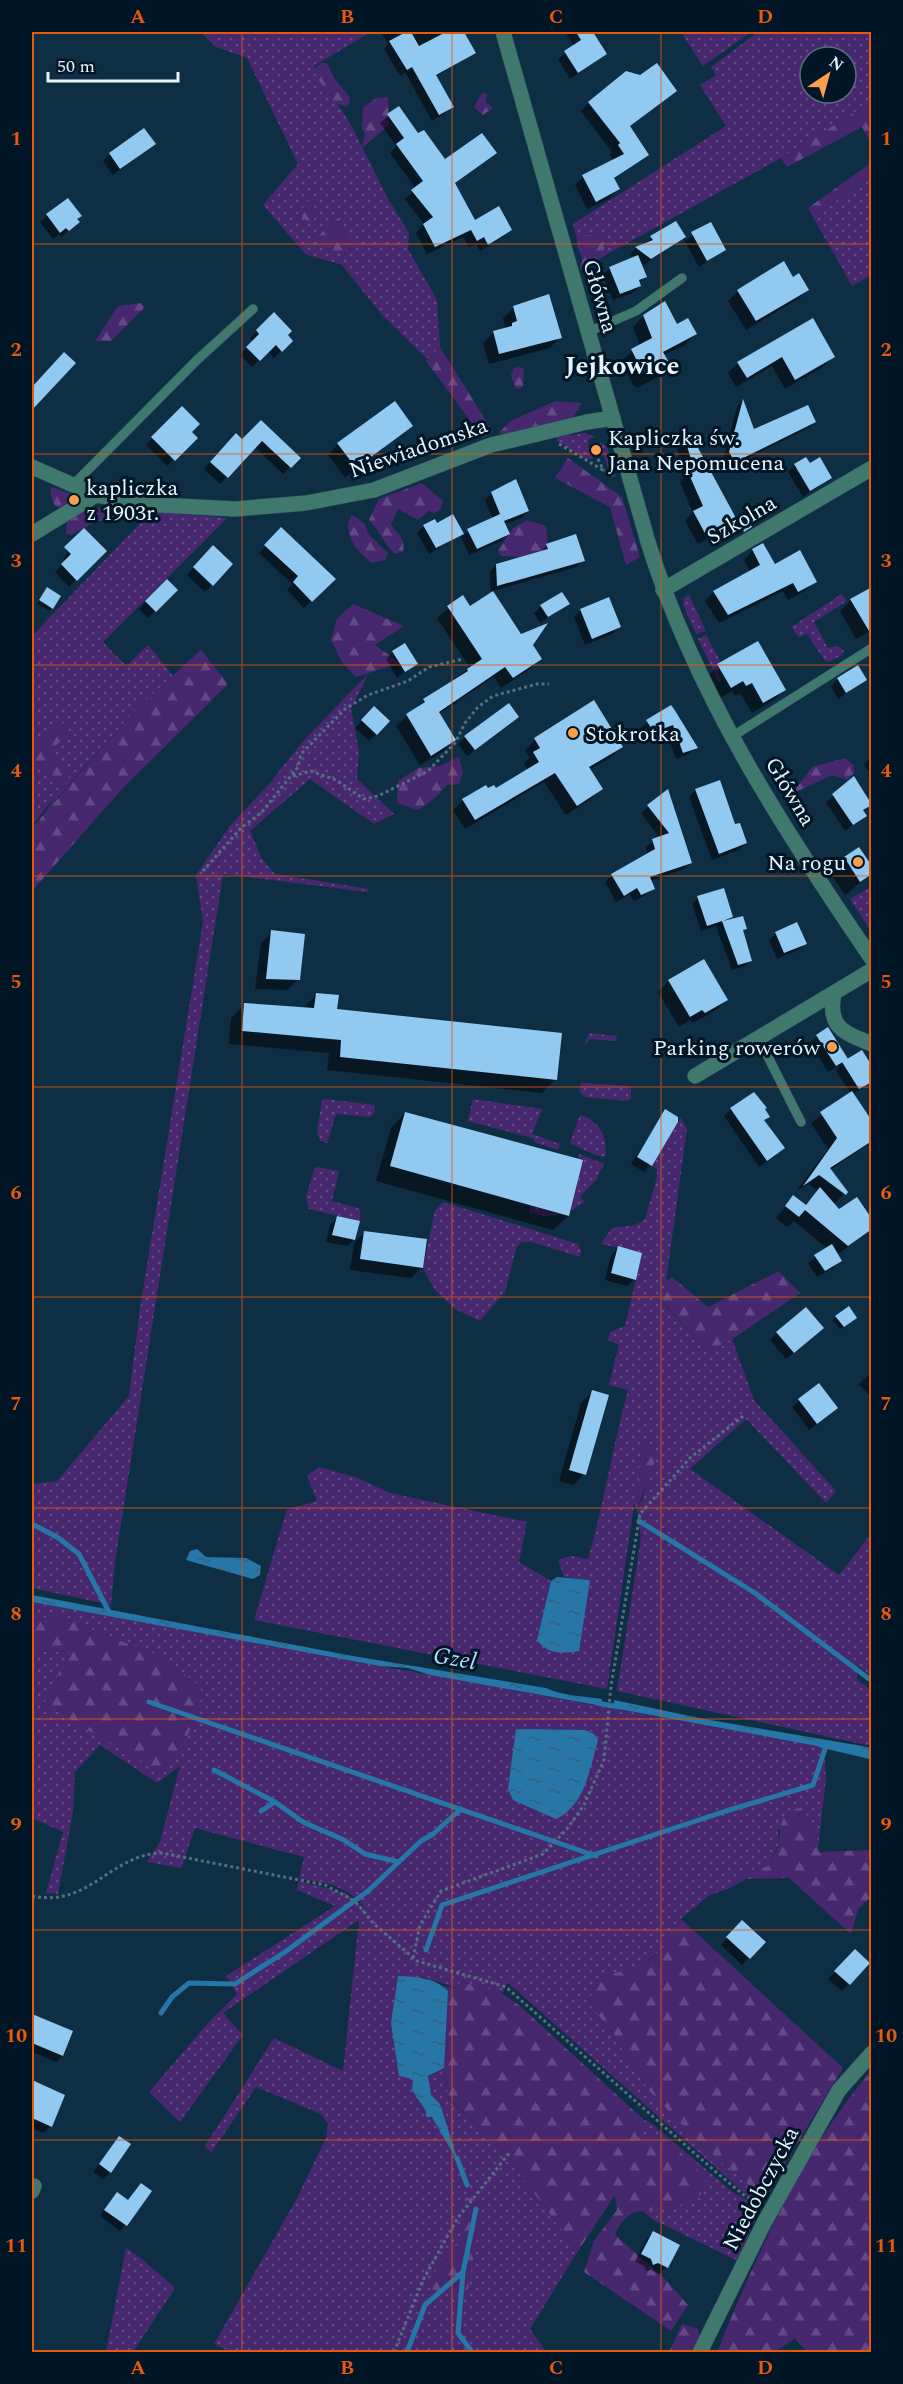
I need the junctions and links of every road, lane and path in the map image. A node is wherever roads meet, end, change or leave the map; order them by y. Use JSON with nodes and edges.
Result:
{"nodes":[{"id":1,"x":503,"y":32,"type":"edge"},
{"id":2,"x":682,"y":278,"type":"dead end"},
{"id":3,"x":253,"y":309,"type":"dead end"},
{"id":4,"x":588,"y":332,"type":"junction"},
{"id":5,"x":613,"y":418,"type":"junction"},
{"id":6,"x":542,"y":434,"type":"junction"},
{"id":7,"x":598,"y":459,"type":"dead end"},
{"id":8,"x":32,"y":467,"type":"edge"},
{"id":9,"x":872,"y":468,"type":"edge"},
{"id":10,"x":604,"y":471,"type":"junction"},
{"id":11,"x":618,"y":479,"type":"dead end"},
{"id":12,"x":74,"y":485,"type":"junction"},
{"id":13,"x":96,"y":495,"type":"junction"},
{"id":14,"x":32,"y":534,"type":"edge"},
{"id":15,"x":663,"y":590,"type":"junction"},
{"id":16,"x":872,"y":648,"type":"edge"},
{"id":17,"x":463,"y":659,"type":"dead end"},
{"id":18,"x":549,"y":684,"type":"dead end"},
{"id":19,"x":733,"y":736,"type":"junction"},
{"id":20,"x":292,"y":777,"type":"junction"},
{"id":21,"x":203,"y":871,"type":"dead end"},
{"id":22,"x":872,"y":959,"type":"edge"},
{"id":23,"x":872,"y":970,"type":"edge"},
{"id":24,"x":834,"y":994,"type":"junction"},
{"id":25,"x":759,"y":1039,"type":"junction"},
{"id":26,"x":872,"y":1044,"type":"edge"},
{"id":27,"x":695,"y":1076,"type":"dead end"},
{"id":28,"x":801,"y":1122,"type":"dead end"},
{"id":29,"x":743,"y":1416,"type":"dead end"},
{"id":30,"x":32,"y":1896,"type":"edge"},
{"id":31,"x":413,"y":1958,"type":"junction"},
{"id":32,"x":872,"y":2054,"type":"edge"},
{"id":33,"x":510,"y":2152,"type":"dead end"},
{"id":34,"x":772,"y":2209,"type":"junction"},
{"id":35,"x":394,"y":2352,"type":"edge"},
{"id":36,"x":700,"y":2352,"type":"edge"}],
"edges":[{"from":1,"to":4,"type":"street","name":"Główna"},
{"from":2,"to":4,"type":"lane"},
{"from":3,"to":12,"type":"lane"},
{"from":4,"to":5,"type":"street","name":"Główna"},
{"from":5,"to":6,"type":"street","name":"Niewiadomska"},
{"from":5,"to":15,"type":"street","name":"Główna"},
{"from":6,"to":10,"type":"path"},
{"from":6,"to":13,"type":"street","name":"Niewiadomska"},
{"from":7,"to":10,"type":"path"},
{"from":8,"to":12,"type":"street","name":"Niewiadomska"},
{"from":9,"to":15,"type":"street","name":"Szkolna"},
{"from":10,"to":11,"type":"path"},
{"from":12,"to":13,"type":"street","name":"Niewiadomska"},
{"from":13,"to":14,"type":"street"},
{"from":15,"to":19,"type":"street","name":"Główna"},
{"from":16,"to":19,"type":"lane"},
{"from":17,"to":20,"type":"path"},
{"from":18,"to":20,"type":"path"},
{"from":19,"to":22,"type":"street","name":"Główna"},
{"from":20,"to":21,"type":"path"},
{"from":23,"to":24,"type":"street"},
{"from":24,"to":25,"type":"street"},
{"from":24,"to":26,"type":"street"},
{"from":25,"to":27,"type":"street"},
{"from":25,"to":28,"type":"lane"},
{"from":29,"to":31,"type":"path"},
{"from":30,"to":31,"type":"path"},
{"from":31,"to":34,"type":"path"},
{"from":32,"to":34,"type":"street","name":"Niedobczycka"},
{"from":33,"to":35,"type":"path"},
{"from":34,"to":36,"type":"street","name":"Niedobczycka"}]}
